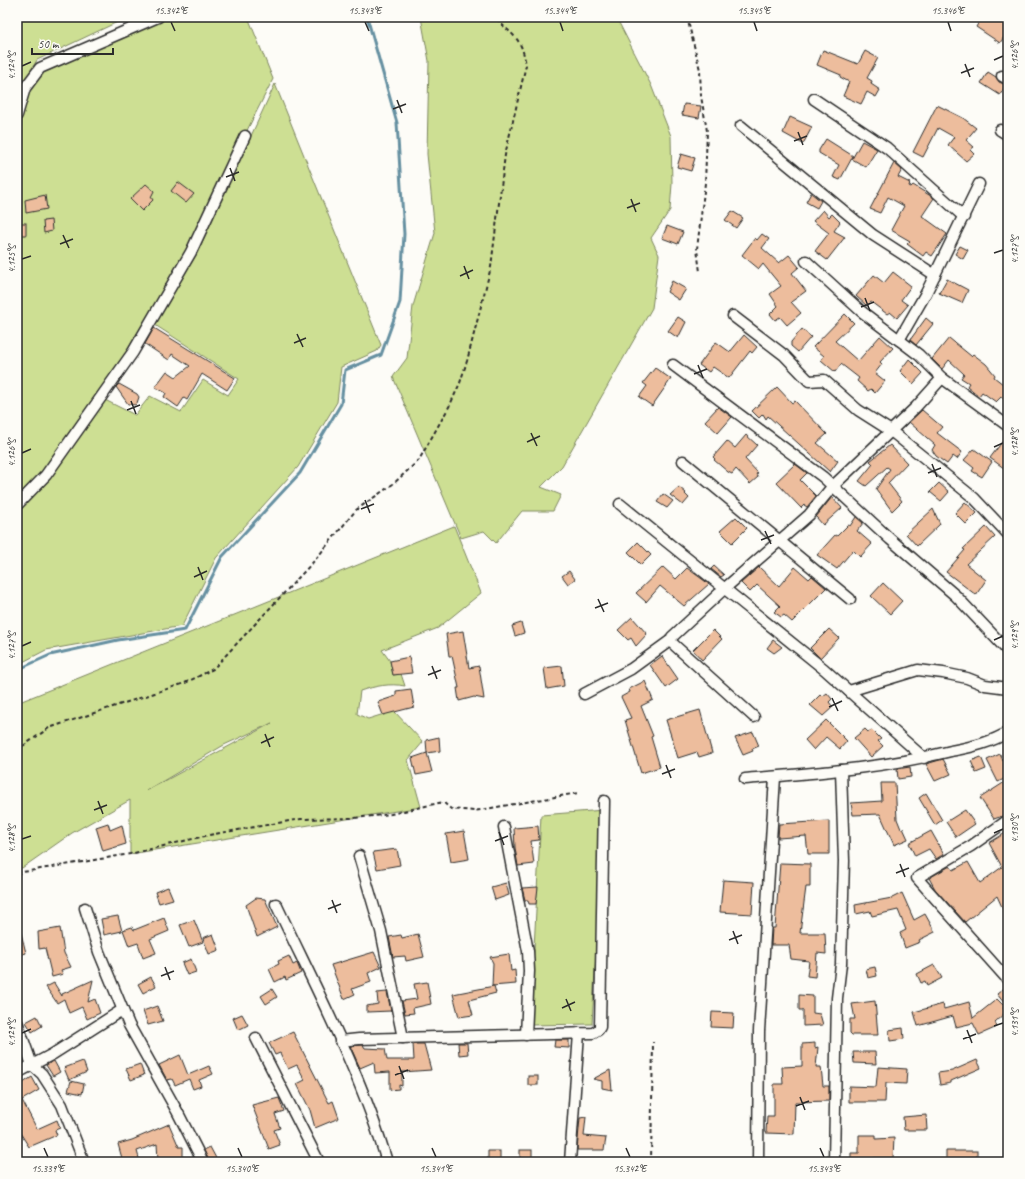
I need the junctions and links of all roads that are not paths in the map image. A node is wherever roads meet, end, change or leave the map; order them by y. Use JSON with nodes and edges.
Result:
{"nodes":[{"id":1,"x":158,"y":17,"type":"edge"},
{"id":2,"x":814,"y":100,"type":"dead end"},
{"id":3,"x":17,"y":116,"type":"edge"},
{"id":4,"x":741,"y":126,"type":"dead end"},
{"id":5,"x":245,"y":136,"type":"dead end"},
{"id":6,"x":979,"y":184,"type":"dead end"},
{"id":7,"x":964,"y":217,"type":"junction"},
{"id":8,"x":806,"y":261,"type":"dead end"},
{"id":9,"x":935,"y":275,"type":"junction"},
{"id":10,"x":732,"y":316,"type":"dead end"},
{"id":11,"x":899,"y":340,"type":"junction"},
{"id":12,"x":673,"y":365,"type":"dead end"},
{"id":13,"x":942,"y":378,"type":"junction"},
{"id":14,"x":1008,"y":426,"type":"edge"},
{"id":15,"x":891,"y":431,"type":"junction"},
{"id":16,"x":683,"y":461,"type":"dead end"},
{"id":17,"x":832,"y":488,"type":"junction"},
{"id":18,"x":17,"y":504,"type":"edge"},
{"id":19,"x":620,"y":504,"type":"dead end"},
{"id":20,"x":1008,"y":534,"type":"edge"},
{"id":21,"x":781,"y":540,"type":"junction"},
{"id":22,"x":724,"y":589,"type":"junction"},
{"id":23,"x":850,"y":599,"type":"dead end"},
{"id":24,"x":671,"y":640,"type":"junction"},
{"id":25,"x":1008,"y":651,"type":"edge"},
{"id":26,"x":1008,"y":688,"type":"edge"},
{"id":27,"x":849,"y":691,"type":"junction"},
{"id":28,"x":584,"y":694,"type":"dead end"},
{"id":29,"x":754,"y":717,"type":"dead end"},
{"id":30,"x":1008,"y":732,"type":"edge"},
{"id":31,"x":924,"y":758,"type":"junction"},
{"id":32,"x":841,"y":770,"type":"junction"},
{"id":33,"x":775,"y":776,"type":"junction"},
{"id":34,"x":745,"y":779,"type":"dead end"},
{"id":35,"x":604,"y":801,"type":"dead end"},
{"id":36,"x":1008,"y":820,"type":"edge"},
{"id":37,"x":504,"y":827,"type":"dead end"},
{"id":38,"x":359,"y":856,"type":"dead end"},
{"id":39,"x":276,"y":904,"type":"dead end"},
{"id":40,"x":85,"y":908,"type":"dead end"},
{"id":41,"x":1008,"y":980,"type":"edge"},
{"id":42,"x":122,"y":1010,"type":"junction"},
{"id":43,"x":17,"y":1022,"type":"edge"},
{"id":44,"x":579,"y":1033,"type":"junction"},
{"id":45,"x":526,"y":1035,"type":"junction"},
{"id":46,"x":256,"y":1038,"type":"dead end"},
{"id":47,"x":402,"y":1038,"type":"junction"},
{"id":48,"x":340,"y":1041,"type":"junction"},
{"id":49,"x":32,"y":1065,"type":"junction"},
{"id":50,"x":17,"y":1073,"type":"edge"},
{"id":51,"x":84,"y":1162,"type":"edge"},
{"id":52,"x":202,"y":1162,"type":"edge"},
{"id":53,"x":319,"y":1162,"type":"edge"},
{"id":54,"x":387,"y":1162,"type":"edge"},
{"id":55,"x":570,"y":1162,"type":"edge"},
{"id":56,"x":758,"y":1162,"type":"edge"},
{"id":57,"x":834,"y":1162,"type":"edge"}],
"edges":[{"from":1,"to":3,"type":"street"},
{"from":2,"to":7,"type":"street"},
{"from":4,"to":9,"type":"street"},
{"from":5,"to":18,"type":"street"},
{"from":6,"to":7,"type":"street"},
{"from":7,"to":9,"type":"street"},
{"from":8,"to":11,"type":"street"},
{"from":9,"to":11,"type":"street"},
{"from":10,"to":15,"type":"street"},
{"from":11,"to":13,"type":"street"},
{"from":12,"to":17,"type":"street"},
{"from":13,"to":14,"type":"street"},
{"from":13,"to":15,"type":"street"},
{"from":15,"to":17,"type":"street"},
{"from":15,"to":20,"type":"street"},
{"from":16,"to":21,"type":"street"},
{"from":17,"to":21,"type":"street"},
{"from":17,"to":25,"type":"street"},
{"from":19,"to":22,"type":"street"},
{"from":21,"to":22,"type":"street"},
{"from":21,"to":23,"type":"street"},
{"from":22,"to":24,"type":"street"},
{"from":22,"to":27,"type":"street"},
{"from":24,"to":28,"type":"street"},
{"from":24,"to":29,"type":"street"},
{"from":26,"to":27,"type":"street"},
{"from":27,"to":31,"type":"street"},
{"from":30,"to":31,"type":"street"},
{"from":31,"to":32,"type":"street"},
{"from":32,"to":33,"type":"street"},
{"from":32,"to":57,"type":"street"},
{"from":33,"to":34,"type":"street"},
{"from":33,"to":56,"type":"street"},
{"from":35,"to":44,"type":"street"},
{"from":36,"to":41,"type":"street"},
{"from":37,"to":45,"type":"street"},
{"from":38,"to":47,"type":"street"},
{"from":39,"to":48,"type":"street"},
{"from":40,"to":42,"type":"street"},
{"from":42,"to":49,"type":"street"},
{"from":42,"to":52,"type":"street"},
{"from":43,"to":49,"type":"street"},
{"from":44,"to":45,"type":"street"},
{"from":44,"to":55,"type":"street"},
{"from":45,"to":47,"type":"street"},
{"from":46,"to":53,"type":"street"},
{"from":47,"to":48,"type":"street"},
{"from":48,"to":54,"type":"street"},
{"from":49,"to":50,"type":"street"},
{"from":49,"to":51,"type":"street"}]}
